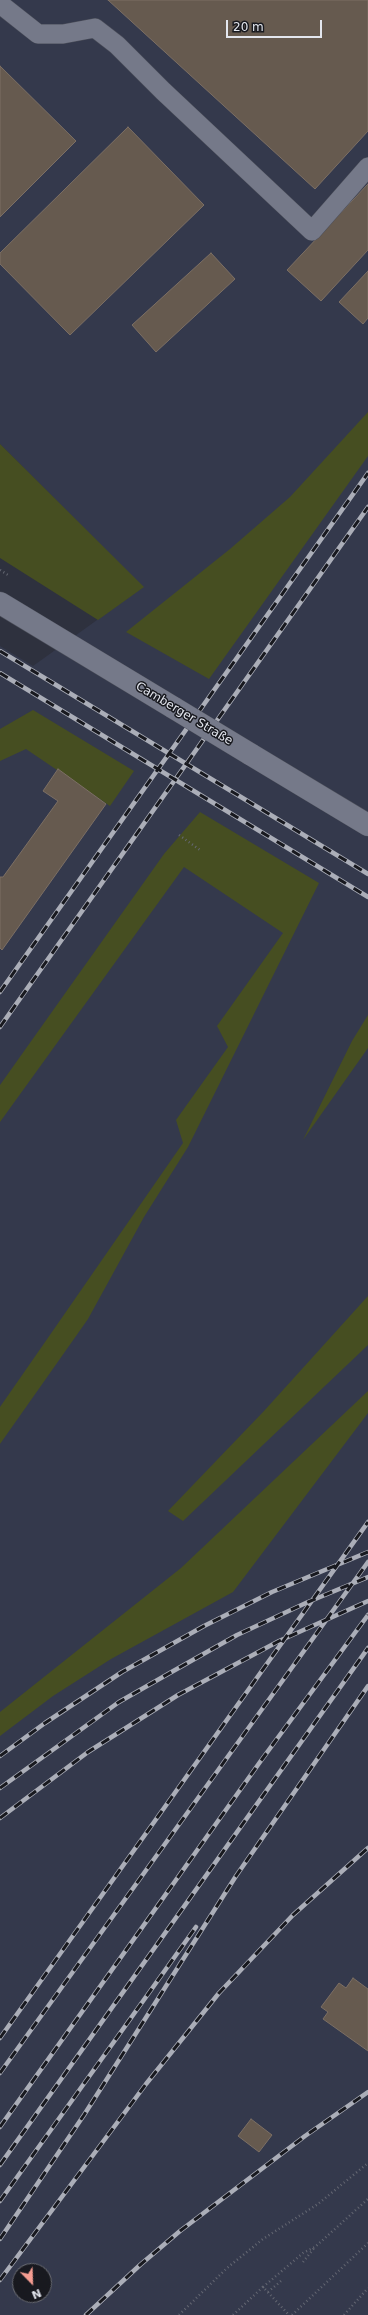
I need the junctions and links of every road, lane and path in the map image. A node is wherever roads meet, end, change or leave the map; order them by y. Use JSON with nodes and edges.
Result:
{"nodes":[{"id":1,"x":0,"y":4,"type":"edge"},
{"id":2,"x":368,"y":167,"type":"edge"},
{"id":3,"x":0,"y":603,"type":"edge"},
{"id":4,"x":368,"y":825,"type":"edge"},
{"id":5,"x":179,"y":835,"type":"dead end"},
{"id":6,"x":200,"y":850,"type":"dead end"},
{"id":7,"x":368,"y":2163,"type":"edge"},
{"id":8,"x":368,"y":2199,"type":"edge"},
{"id":9,"x":368,"y":2243,"type":"edge"},
{"id":10,"x":315,"y":2247,"type":"junction"},
{"id":11,"x":302,"y":2262,"type":"dead end"},
{"id":12,"x":281,"y":2281,"type":"dead end"},
{"id":13,"x":263,"y":2287,"type":"junction"},
{"id":14,"x":368,"y":2288,"type":"edge"},
{"id":15,"x":268,"y":2292,"type":"junction"},
{"id":16,"x":179,"y":2315,"type":"edge"},
{"id":17,"x":233,"y":2315,"type":"edge"},
{"id":18,"x":289,"y":2315,"type":"edge"},
{"id":19,"x":292,"y":2315,"type":"edge"},
{"id":20,"x":344,"y":2315,"type":"edge"}],
"edges":[{"from":1,"to":2,"type":"lane"},
{"from":3,"to":4,"type":"street","name":"Camberger Straße","bridge":true},
{"from":5,"to":6,"type":"path"},
{"from":7,"to":16,"type":"path"},
{"from":8,"to":10,"type":"path"},
{"from":9,"to":19,"type":"path"},
{"from":10,"to":11,"type":"path"},
{"from":10,"to":13,"type":"path"},
{"from":12,"to":15,"type":"path"},
{"from":13,"to":15,"type":"path"},
{"from":13,"to":17,"type":"path"},
{"from":14,"to":20,"type":"path"},
{"from":15,"to":18,"type":"path"}]}
